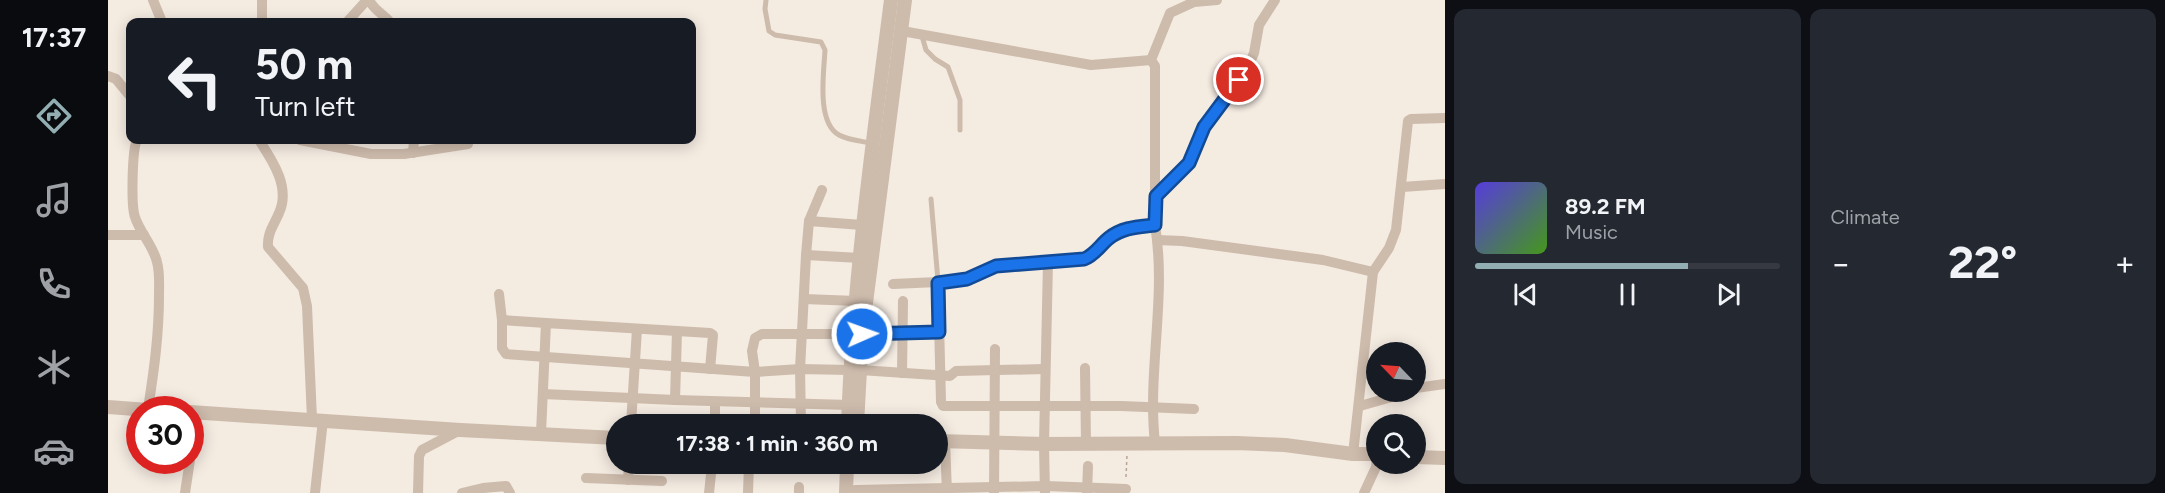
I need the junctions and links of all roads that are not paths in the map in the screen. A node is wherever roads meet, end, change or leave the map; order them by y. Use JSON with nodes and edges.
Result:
{"nodes":[{"id":1,"x":153,"y":0,"type":"edge"},
{"id":2,"x":262,"y":0,"type":"edge"},
{"id":3,"x":368,"y":0,"type":"edge"},
{"id":4,"x":766,"y":0,"type":"edge"},
{"id":5,"x":891,"y":0,"type":"edge"},
{"id":6,"x":905,"y":0,"type":"edge"},
{"id":7,"x":1217,"y":0,"type":"edge"},
{"id":8,"x":1275,"y":0,"type":"edge"},
{"id":9,"x":160,"y":18,"type":"edge"},
{"id":10,"x":262,"y":18,"type":"edge"},
{"id":11,"x":351,"y":18,"type":"edge"},
{"id":12,"x":387,"y":18,"type":"edge"},
{"id":13,"x":902,"y":30,"type":"junction"},
{"id":14,"x":922,"y":36,"type":"junction"},
{"id":15,"x":1151,"y":60,"type":"junction"},
{"id":16,"x":108,"y":76,"type":"edge"},
{"id":17,"x":126,"y":91,"type":"edge"},
{"id":18,"x":1445,"y":118,"type":"edge"},
{"id":19,"x":960,"y":130,"type":"dead end"},
{"id":20,"x":135,"y":144,"type":"edge"},
{"id":21,"x":262,"y":144,"type":"edge"},
{"id":22,"x":320,"y":144,"type":"edge"},
{"id":23,"x":414,"y":144,"type":"edge"},
{"id":24,"x":468,"y":144,"type":"dead end"},
{"id":25,"x":873,"y":144,"type":"junction"},
{"id":26,"x":413,"y":153,"type":"junction"},
{"id":27,"x":1445,"y":184,"type":"edge"},
{"id":28,"x":1402,"y":187,"type":"junction"},
{"id":29,"x":822,"y":190,"type":"dead end"},
{"id":30,"x":1156,"y":196,"type":"junction"},
{"id":31,"x":931,"y":199,"type":"dead end"},
{"id":32,"x":809,"y":221,"type":"junction"},
{"id":33,"x":862,"y":225,"type":"junction"},
{"id":34,"x":1155,"y":225,"type":"junction"},
{"id":35,"x":108,"y":235,"type":"edge"},
{"id":36,"x":144,"y":235,"type":"junction"},
{"id":37,"x":1157,"y":240,"type":"junction"},
{"id":38,"x":806,"y":255,"type":"junction"},
{"id":39,"x":860,"y":258,"type":"junction"},
{"id":40,"x":1048,"y":262,"type":"junction"},
{"id":41,"x":1373,"y":272,"type":"junction"},
{"id":42,"x":938,"y":283,"type":"junction"},
{"id":43,"x":893,"y":284,"type":"dead end"},
{"id":44,"x":499,"y":294,"type":"dead end"},
{"id":45,"x":804,"y":299,"type":"junction"},
{"id":46,"x":856,"y":301,"type":"junction"},
{"id":47,"x":903,"y":301,"type":"dead end"},
{"id":48,"x":502,"y":320,"type":"junction"},
{"id":49,"x":546,"y":323,"type":"junction"},
{"id":50,"x":637,"y":329,"type":"junction"},
{"id":51,"x":677,"y":331,"type":"junction"},
{"id":52,"x":903,"y":332,"type":"junction"},
{"id":53,"x":939,"y":332,"type":"junction"},
{"id":54,"x":802,"y":334,"type":"junction"},
{"id":55,"x":838,"y":334,"type":"dead end"},
{"id":56,"x":862,"y":334,"type":"junction"},
{"id":57,"x":995,"y":349,"type":"dead end"},
{"id":58,"x":545,"y":357,"type":"junction"},
{"id":59,"x":635,"y":365,"type":"junction"},
{"id":60,"x":676,"y":367,"type":"junction"},
{"id":61,"x":1085,"y":368,"type":"dead end"},
{"id":62,"x":710,"y":369,"type":"junction"},
{"id":63,"x":800,"y":369,"type":"junction"},
{"id":64,"x":1046,"y":369,"type":"junction"},
{"id":65,"x":855,"y":370,"type":"junction"},
{"id":66,"x":995,"y":370,"type":"junction"},
{"id":67,"x":755,"y":372,"type":"junction"},
{"id":68,"x":902,"y":374,"type":"junction"},
{"id":69,"x":940,"y":375,"type":"junction"},
{"id":70,"x":1445,"y":384,"type":"edge"},
{"id":71,"x":1426,"y":387,"type":"edge"},
{"id":72,"x":543,"y":394,"type":"junction"},
{"id":73,"x":150,"y":396,"type":"edge"},
{"id":74,"x":632,"y":397,"type":"junction"},
{"id":75,"x":675,"y":400,"type":"junction"},
{"id":76,"x":715,"y":402,"type":"junction"},
{"id":77,"x":1375,"y":402,"type":"edge"},
{"id":78,"x":755,"y":403,"type":"junction"},
{"id":79,"x":801,"y":404,"type":"junction"},
{"id":80,"x":849,"y":405,"type":"junction"},
{"id":81,"x":1046,"y":405,"type":"junction"},
{"id":82,"x":994,"y":406,"type":"junction"},
{"id":83,"x":1085,"y":406,"type":"junction"},
{"id":84,"x":1360,"y":406,"type":"junction"},
{"id":85,"x":108,"y":407,"type":"edge"},
{"id":86,"x":1153,"y":407,"type":"junction"},
{"id":87,"x":126,"y":408,"type":"edge"},
{"id":88,"x":1194,"y":409,"type":"dead end"},
{"id":89,"x":204,"y":414,"type":"edge"},
{"id":90,"x":631,"y":414,"type":"edge"},
{"id":91,"x":715,"y":414,"type":"edge"},
{"id":92,"x":755,"y":414,"type":"edge"},
{"id":93,"x":801,"y":414,"type":"edge"},
{"id":94,"x":849,"y":414,"type":"edge"},
{"id":95,"x":857,"y":414,"type":"edge"},
{"id":96,"x":317,"y":420,"type":"junction"},
{"id":97,"x":460,"y":430,"type":"junction"},
{"id":98,"x":541,"y":433,"type":"junction"},
{"id":99,"x":606,"y":437,"type":"edge"},
{"id":100,"x":948,"y":441,"type":"edge"},
{"id":101,"x":994,"y":443,"type":"junction"},
{"id":102,"x":1155,"y":443,"type":"junction"},
{"id":103,"x":1044,"y":444,"type":"junction"},
{"id":104,"x":1086,"y":444,"type":"junction"},
{"id":105,"x":1353,"y":454,"type":"junction"},
{"id":106,"x":1366,"y":455,"type":"edge"},
{"id":107,"x":1426,"y":457,"type":"edge"},
{"id":108,"x":1445,"y":458,"type":"edge"},
{"id":109,"x":1088,"y":466,"type":"dead end"},
{"id":110,"x":188,"y":474,"type":"edge"},
{"id":111,"x":628,"y":474,"type":"edge"},
{"id":112,"x":711,"y":474,"type":"edge"},
{"id":113,"x":749,"y":474,"type":"edge"},
{"id":114,"x":849,"y":474,"type":"edge"},
{"id":115,"x":855,"y":474,"type":"edge"},
{"id":116,"x":945,"y":474,"type":"edge"},
{"id":117,"x":1373,"y":474,"type":"edge"},
{"id":118,"x":586,"y":478,"type":"dead end"},
{"id":119,"x":628,"y":480,"type":"junction"},
{"id":120,"x":662,"y":481,"type":"dead end"},
{"id":121,"x":994,"y":489,"type":"edge"},
{"id":122,"x":1045,"y":489,"type":"edge"},
{"id":123,"x":1126,"y":489,"type":"road end"},
{"id":124,"x":947,"y":490,"type":"edge"},
{"id":125,"x":1086,"y":490,"type":"edge"},
{"id":126,"x":852,"y":492,"type":"edge"},
{"id":127,"x":185,"y":493,"type":"edge"},
{"id":128,"x":315,"y":493,"type":"edge"},
{"id":129,"x":418,"y":493,"type":"edge"},
{"id":130,"x":463,"y":493,"type":"edge"},
{"id":131,"x":510,"y":493,"type":"edge"},
{"id":132,"x":709,"y":493,"type":"edge"},
{"id":133,"x":748,"y":493,"type":"edge"},
{"id":134,"x":1364,"y":493,"type":"edge"}],
"edges":[{"from":1,"to":9,"type":"street"},
{"from":2,"to":10,"type":"street"},
{"from":3,"to":11,"type":"street"},
{"from":3,"to":12,"type":"street"},
{"from":4,"to":25,"type":"lane"},
{"from":5,"to":25,"type":"street"},
{"from":6,"to":13,"type":"street"},
{"from":7,"to":15,"type":"street"},
{"from":8,"to":30,"type":"street"},
{"from":13,"to":14,"type":"street"},
{"from":13,"to":56,"type":"street"},
{"from":14,"to":15,"type":"street"},
{"from":14,"to":19,"type":"lane"},
{"from":15,"to":30,"type":"street"},
{"from":16,"to":17,"type":"street"},
{"from":18,"to":28,"type":"street"},
{"from":20,"to":36,"type":"street"},
{"from":21,"to":96,"type":"street"},
{"from":22,"to":26,"type":"street"},
{"from":23,"to":26,"type":"street"},
{"from":24,"to":26,"type":"street"},
{"from":25,"to":33,"type":"street"},
{"from":27,"to":28,"type":"street"},
{"from":28,"to":41,"type":"street"},
{"from":29,"to":32,"type":"street"},
{"from":30,"to":34,"type":"street"},
{"from":31,"to":42,"type":"lane"},
{"from":32,"to":33,"type":"street"},
{"from":32,"to":38,"type":"street"},
{"from":33,"to":39,"type":"street"},
{"from":34,"to":37,"type":"street"},
{"from":34,"to":40,"type":"street"},
{"from":35,"to":36,"type":"street"},
{"from":36,"to":73,"type":"street"},
{"from":37,"to":41,"type":"street"},
{"from":37,"to":86,"type":"street"},
{"from":38,"to":39,"type":"street"},
{"from":38,"to":45,"type":"street"},
{"from":39,"to":46,"type":"street"},
{"from":40,"to":42,"type":"street"},
{"from":40,"to":64,"type":"street"},
{"from":41,"to":84,"type":"street"},
{"from":42,"to":43,"type":"street"},
{"from":42,"to":53,"type":"street"},
{"from":44,"to":48,"type":"street"},
{"from":45,"to":46,"type":"street"},
{"from":45,"to":54,"type":"street"},
{"from":46,"to":65,"type":"street"},
{"from":47,"to":52,"type":"street"},
{"from":48,"to":49,"type":"street"},
{"from":48,"to":58,"type":"street"},
{"from":49,"to":50,"type":"street"},
{"from":49,"to":58,"type":"street"},
{"from":50,"to":51,"type":"street"},
{"from":50,"to":59,"type":"street"},
{"from":51,"to":60,"type":"street"},
{"from":51,"to":62,"type":"street"},
{"from":52,"to":53,"type":"street"},
{"from":52,"to":56,"type":"street"},
{"from":52,"to":68,"type":"street"},
{"from":53,"to":69,"type":"street"},
{"from":54,"to":55,"type":"street"},
{"from":54,"to":63,"type":"street"},
{"from":54,"to":67,"type":"street"},
{"from":56,"to":65,"type":"street"},
{"from":57,"to":66,"type":"street"},
{"from":58,"to":59,"type":"street"},
{"from":58,"to":72,"type":"street"},
{"from":59,"to":60,"type":"street"},
{"from":59,"to":74,"type":"street"},
{"from":60,"to":62,"type":"street"},
{"from":60,"to":75,"type":"street"},
{"from":61,"to":83,"type":"street"},
{"from":62,"to":67,"type":"street"},
{"from":63,"to":65,"type":"street"},
{"from":63,"to":67,"type":"street"},
{"from":63,"to":79,"type":"street"},
{"from":64,"to":66,"type":"street"},
{"from":64,"to":81,"type":"street"},
{"from":65,"to":68,"type":"street"},
{"from":65,"to":80,"type":"street"},
{"from":65,"to":95,"type":"street"},
{"from":66,"to":69,"type":"street"},
{"from":66,"to":82,"type":"street"},
{"from":67,"to":78,"type":"street"},
{"from":68,"to":69,"type":"street"},
{"from":69,"to":82,"type":"street"},
{"from":70,"to":71,"type":"street"},
{"from":72,"to":74,"type":"street"},
{"from":72,"to":98,"type":"street"},
{"from":74,"to":75,"type":"street"},
{"from":74,"to":90,"type":"street"},
{"from":75,"to":76,"type":"street"},
{"from":76,"to":78,"type":"street"},
{"from":76,"to":91,"type":"street"},
{"from":77,"to":84,"type":"street"},
{"from":78,"to":79,"type":"street"},
{"from":78,"to":92,"type":"street"},
{"from":79,"to":80,"type":"street"},
{"from":79,"to":93,"type":"street"},
{"from":80,"to":94,"type":"street"},
{"from":81,"to":82,"type":"street"},
{"from":81,"to":83,"type":"street"},
{"from":81,"to":103,"type":"street"},
{"from":82,"to":101,"type":"street"},
{"from":83,"to":86,"type":"street"},
{"from":83,"to":104,"type":"street"},
{"from":84,"to":105,"type":"street"},
{"from":85,"to":87,"type":"street"},
{"from":86,"to":88,"type":"street"},
{"from":86,"to":102,"type":"street"},
{"from":89,"to":96,"type":"street"},
{"from":96,"to":97,"type":"street"},
{"from":96,"to":128,"type":"street"},
{"from":97,"to":98,"type":"street"},
{"from":97,"to":129,"type":"street"},
{"from":98,"to":99,"type":"street"},
{"from":100,"to":101,"type":"street"},
{"from":101,"to":103,"type":"street"},
{"from":101,"to":121,"type":"street"},
{"from":102,"to":104,"type":"street"},
{"from":102,"to":105,"type":"street"},
{"from":103,"to":104,"type":"street"},
{"from":103,"to":122,"type":"street"},
{"from":105,"to":106,"type":"street"},
{"from":107,"to":108,"type":"street"},
{"from":109,"to":125,"type":"street"},
{"from":110,"to":127,"type":"street"},
{"from":111,"to":119,"type":"street"},
{"from":112,"to":132,"type":"street"},
{"from":113,"to":133,"type":"street"},
{"from":114,"to":126,"type":"street"},
{"from":115,"to":126,"type":"street"},
{"from":116,"to":124,"type":"street"},
{"from":117,"to":134,"type":"street"},
{"from":118,"to":119,"type":"street"},
{"from":119,"to":120,"type":"street"},
{"from":121,"to":122,"type":"street"},
{"from":121,"to":124,"type":"street"},
{"from":122,"to":125,"type":"street"},
{"from":123,"to":125,"type":"street"},
{"from":124,"to":126,"type":"street"},
{"from":130,"to":131,"type":"street"}]}
